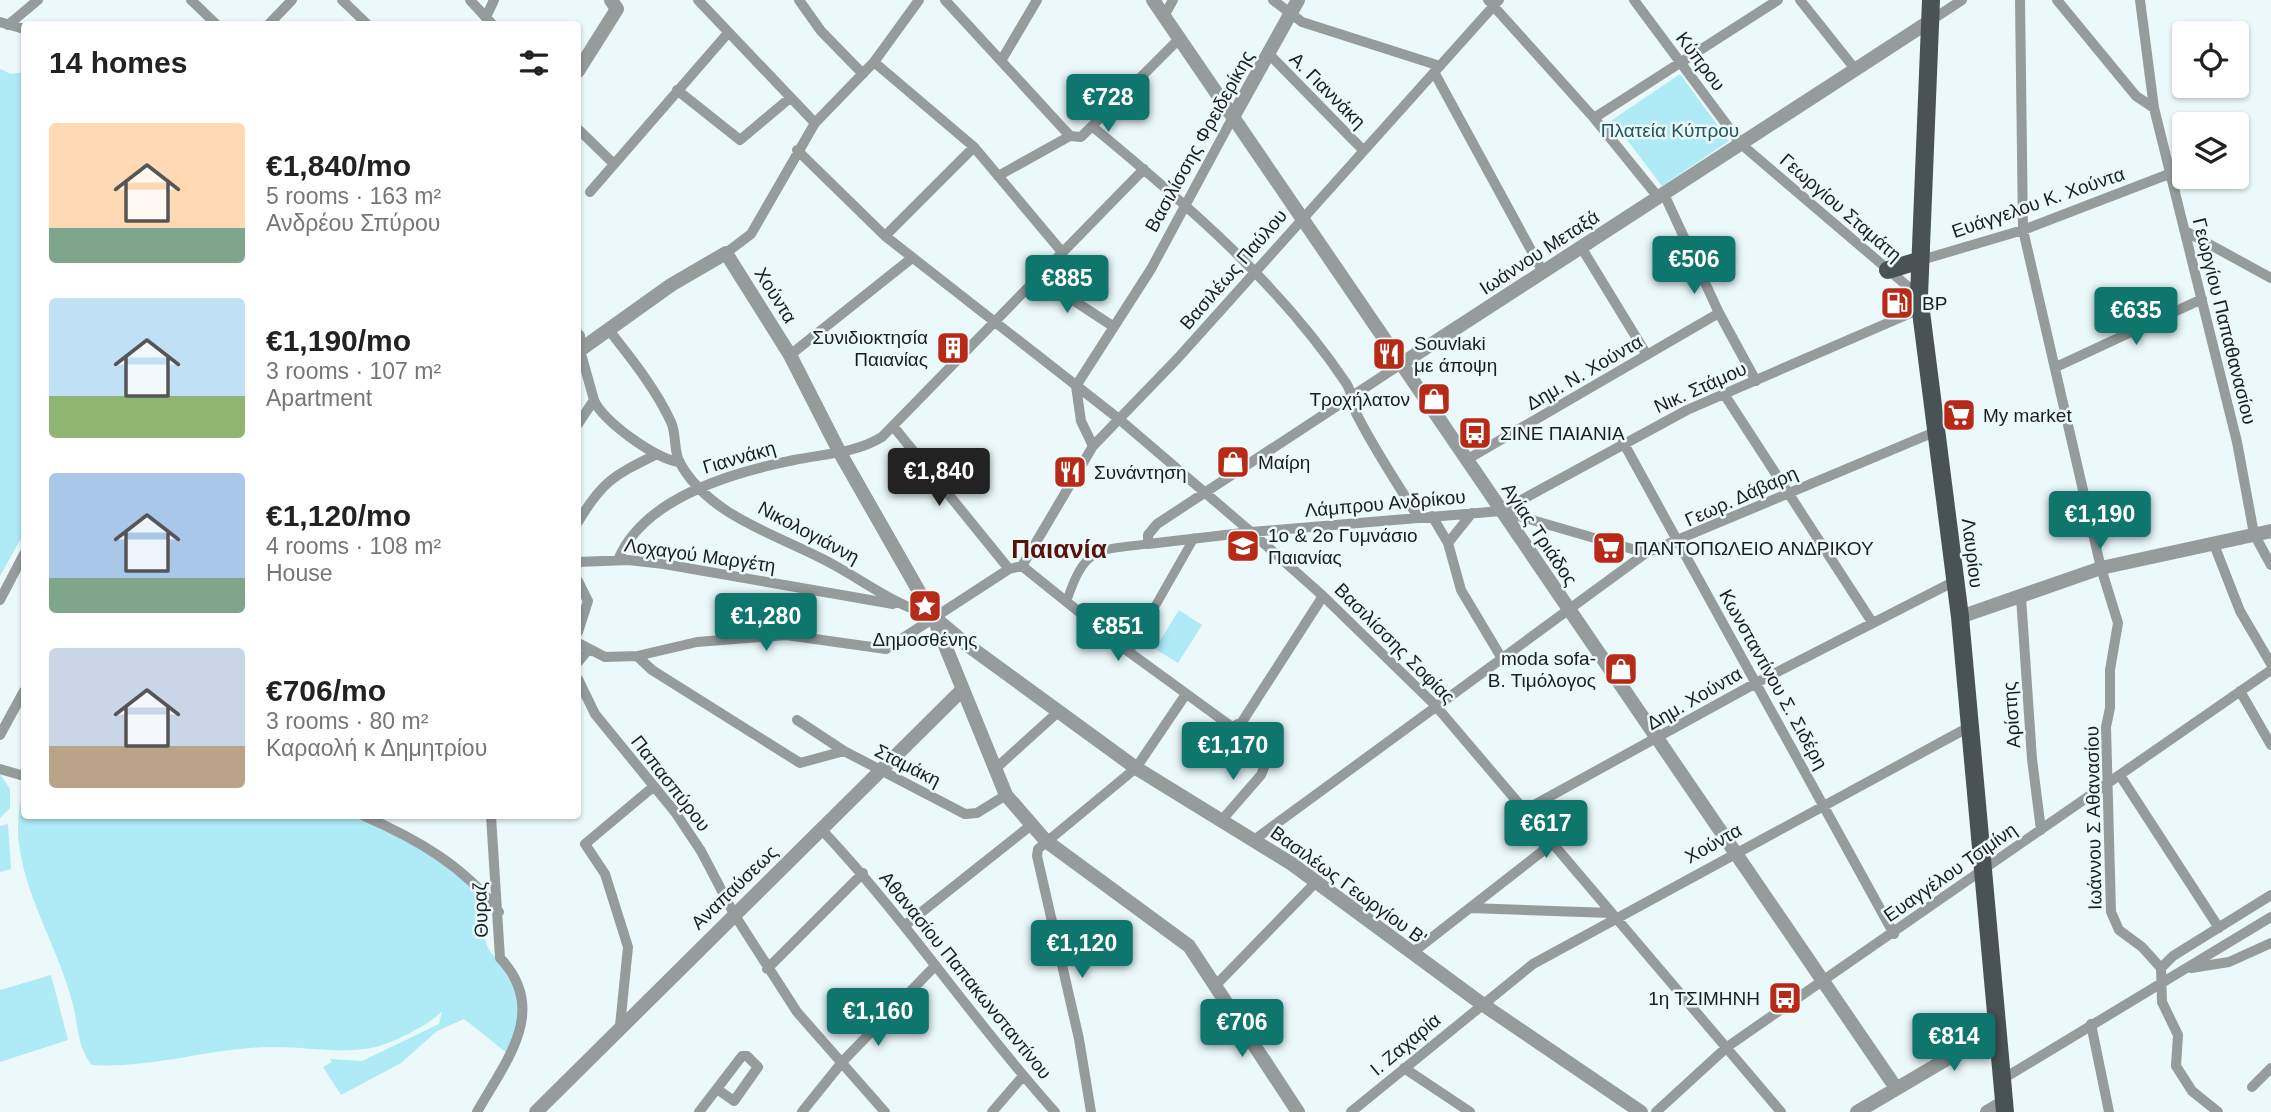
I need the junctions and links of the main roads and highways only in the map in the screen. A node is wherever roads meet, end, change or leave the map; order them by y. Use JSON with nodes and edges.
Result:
{"nodes":[{"id":1,"x":1931,"y":0,"type":"edge"},
{"id":2,"x":1918,"y":261,"type":"junction"},
{"id":3,"x":1888,"y":270,"type":"road end"},
{"id":4,"x":2004,"y":1107,"type":"edge"}],
"edges":[{"from":1,"to":2,"type":"main road","name":"Λαυρίου"},
{"from":2,"to":3,"type":"main road"},
{"from":2,"to":4,"type":"main road","name":"Λαυρίου"}]}
